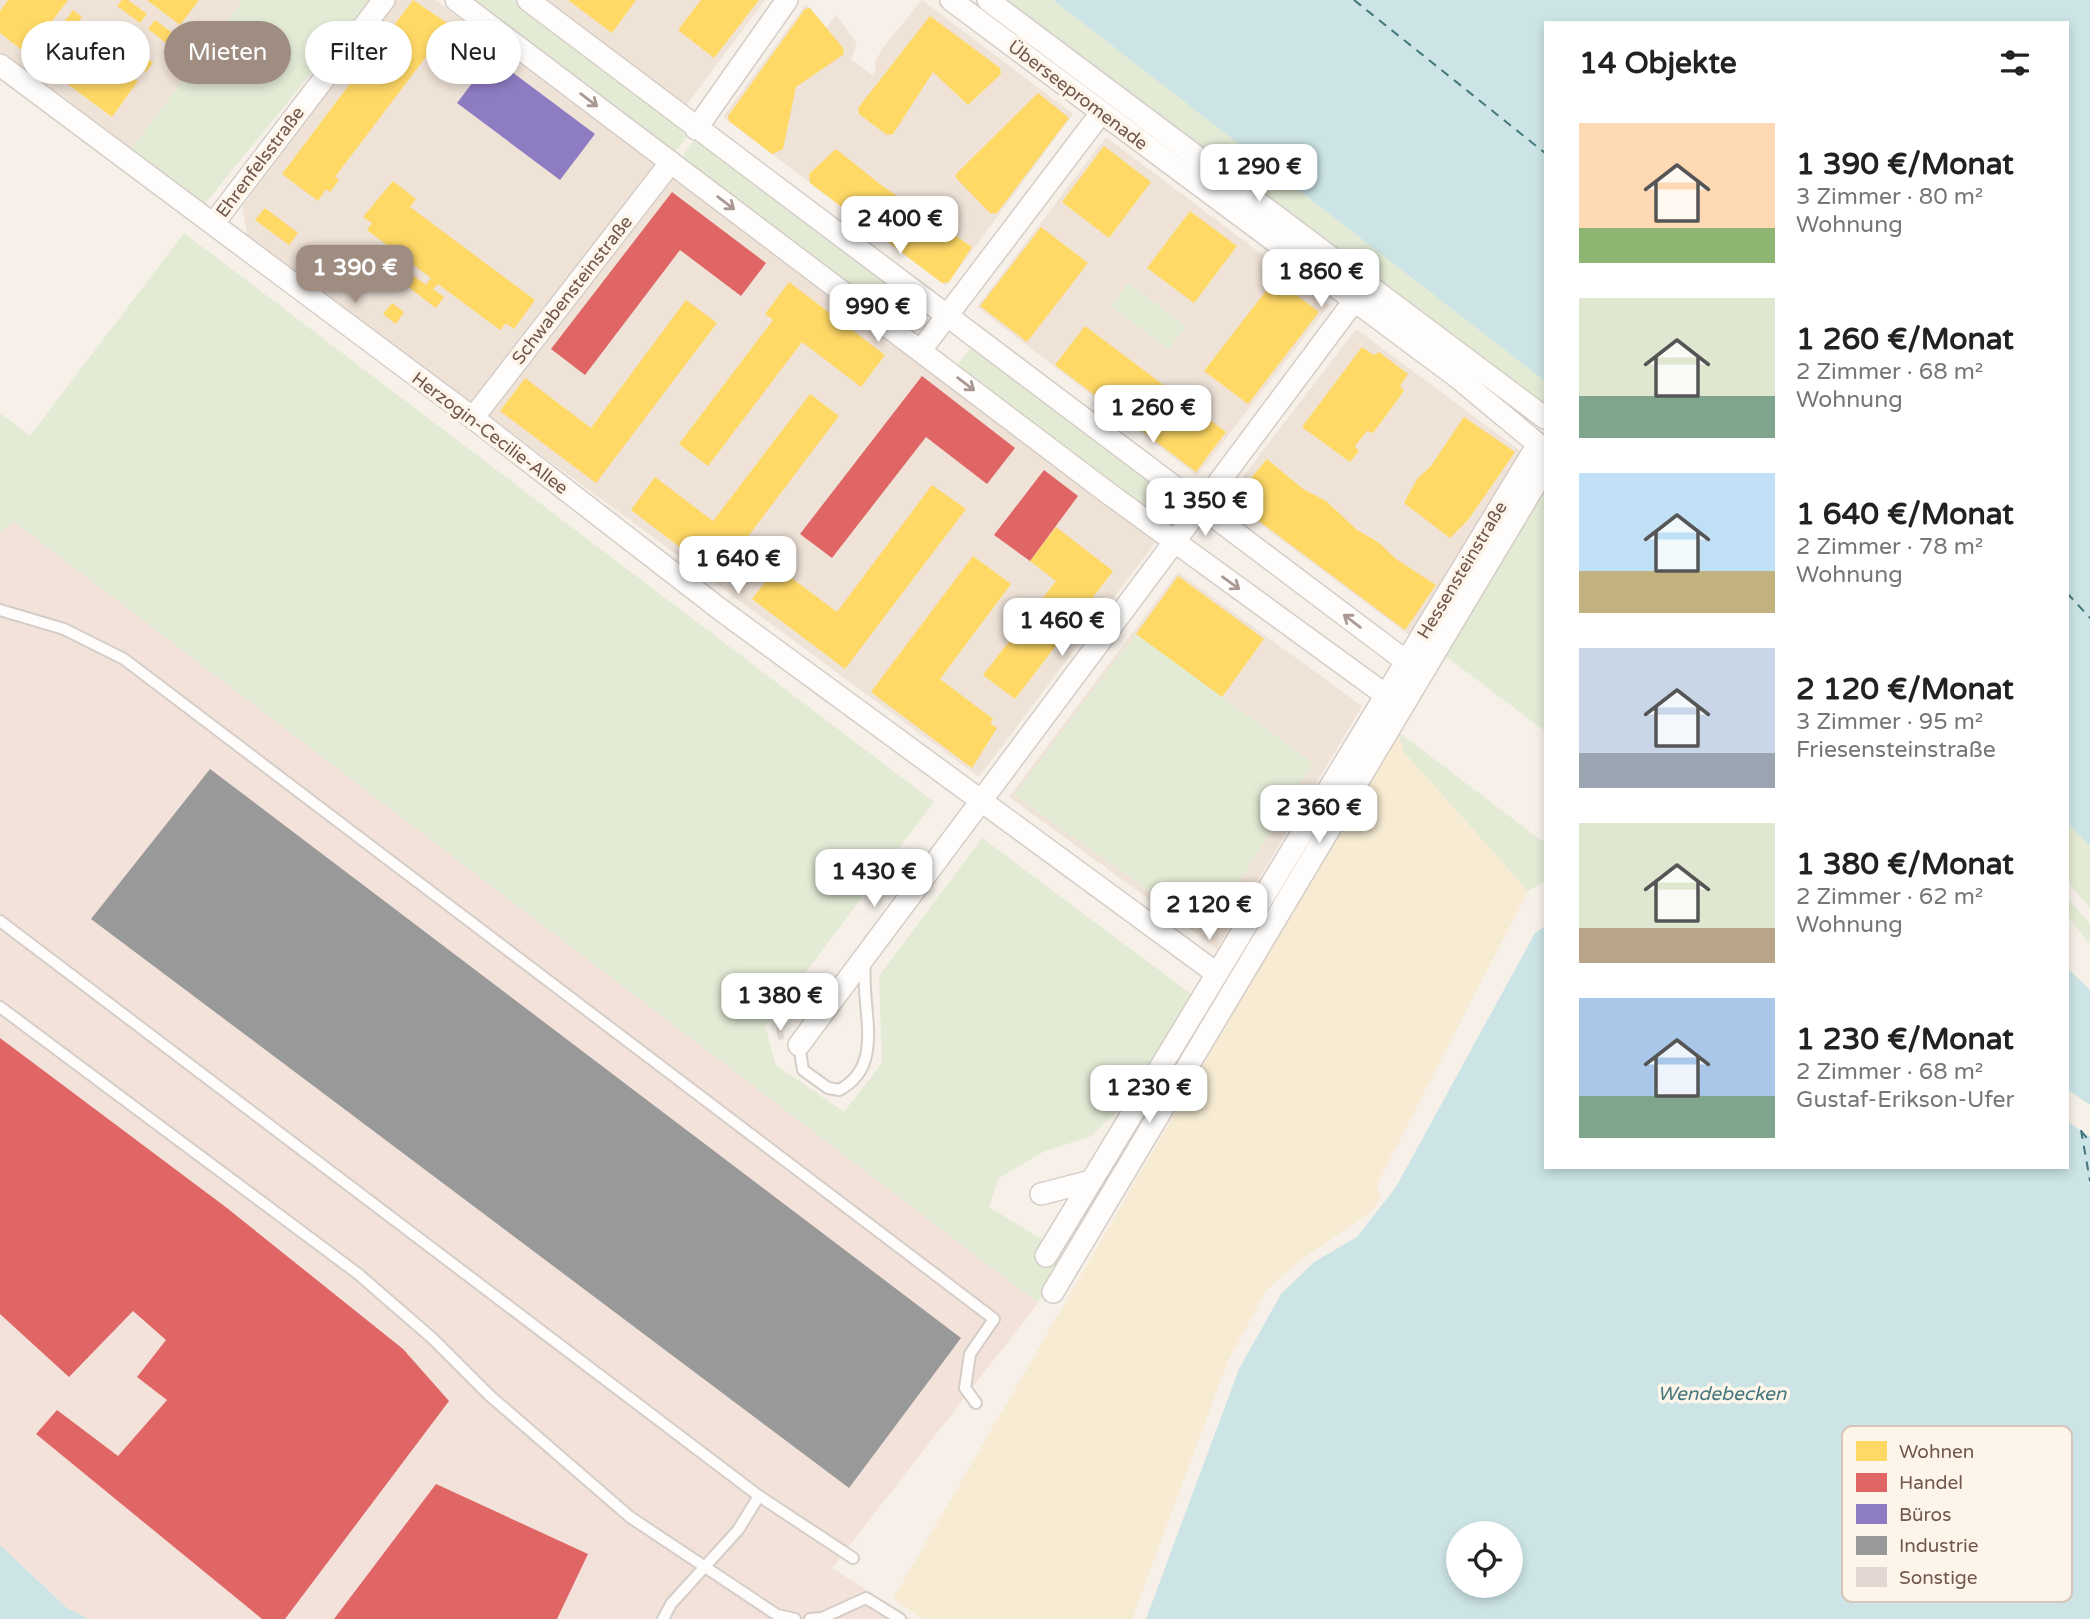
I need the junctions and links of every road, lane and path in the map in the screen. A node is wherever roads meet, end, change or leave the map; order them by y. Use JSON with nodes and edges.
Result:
{"nodes":[{"id":1,"x":384,"y":0,"type":"edge"},
{"id":2,"x":456,"y":0,"type":"edge"},
{"id":3,"x":528,"y":0,"type":"edge"},
{"id":4,"x":787,"y":0,"type":"edge"},
{"id":5,"x":951,"y":0,"type":"edge"},
{"id":6,"x":988,"y":0,"type":"edge"},
{"id":7,"x":0,"y":65,"type":"edge"},
{"id":8,"x":1101,"y":113,"type":"junction"},
{"id":9,"x":696,"y":129,"type":"junction"},
{"id":10,"x":671,"y":162,"type":"junction"},
{"id":11,"x":213,"y":224,"type":"junction"},
{"id":12,"x":1354,"y":301,"type":"junction"},
{"id":13,"x":946,"y":317,"type":"junction"},
{"id":14,"x":921,"y":350,"type":"junction"},
{"id":15,"x":1544,"y":417,"type":"edge"},
{"id":16,"x":473,"y":418,"type":"junction"},
{"id":17,"x":1542,"y":447,"type":"edge"},
{"id":18,"x":1544,"y":470,"type":"edge"},
{"id":19,"x":1201,"y":508,"type":"junction"},
{"id":20,"x":1175,"y":543,"type":"junction"},
{"id":21,"x":0,"y":610,"type":"edge"},
{"id":22,"x":1407,"y":662,"type":"junction"},
{"id":23,"x":1387,"y":696,"type":"junction"},
{"id":24,"x":982,"y":799,"type":"junction"},
{"id":25,"x":0,"y":921,"type":"edge"},
{"id":26,"x":865,"y":955,"type":"junction"},
{"id":27,"x":1216,"y":973,"type":"junction"},
{"id":28,"x":0,"y":1007,"type":"edge"},
{"id":29,"x":799,"y":1045,"type":"joint"},
{"id":30,"x":1091,"y":1181,"type":"junction"},
{"id":31,"x":1041,"y":1194,"type":"dead end"},
{"id":32,"x":1046,"y":1255,"type":"dead end"},
{"id":33,"x":1053,"y":1292,"type":"dead end"},
{"id":34,"x":976,"y":1404,"type":"dead end"},
{"id":35,"x":759,"y":1496,"type":"junction"},
{"id":36,"x":853,"y":1558,"type":"dead end"},
{"id":37,"x":703,"y":1567,"type":"junction"},
{"id":38,"x":663,"y":1619,"type":"edge"},
{"id":39,"x":794,"y":1619,"type":"edge"},
{"id":40,"x":810,"y":1619,"type":"edge"},
{"id":41,"x":900,"y":1619,"type":"edge"}],
"edges":[{"from":1,"to":11,"type":"street","name":"Ehrenfelsstraße"},
{"from":2,"to":10,"type":"street","one_way":true},
{"from":3,"to":9,"type":"street"},
{"from":4,"to":9,"type":"street"},
{"from":5,"to":8,"type":"street","name":"Überseepromenade"},
{"from":6,"to":15,"type":"street","name":"Überseepromenade"},
{"from":7,"to":11,"type":"street","name":"Herzogin-Cecilie-Allee"},
{"from":8,"to":12,"type":"street","name":"Überseepromenade"},
{"from":8,"to":13,"type":"street"},
{"from":9,"to":13,"type":"street"},
{"from":10,"to":14,"type":"street","one_way":true},
{"from":10,"to":16,"type":"street","name":"Schwabensteinstraße"},
{"from":11,"to":16,"type":"street","name":"Herzogin-Cecilie-Allee"},
{"from":12,"to":17,"type":"street","name":"Überseepromenade"},
{"from":12,"to":19,"type":"street"},
{"from":13,"to":14,"type":"street"},
{"from":13,"to":19,"type":"street"},
{"from":14,"to":20,"type":"street","one_way":true},
{"from":16,"to":24,"type":"street","name":"Herzogin-Cecilie-Allee"},
{"from":17,"to":22,"type":"street","name":"Hessensteinstraße"},
{"from":18,"to":33,"type":"street"},
{"from":19,"to":20,"type":"street"},
{"from":22,"to":19,"type":"street","one_way":true},
{"from":20,"to":23,"type":"street","one_way":true},
{"from":20,"to":24,"type":"street"},
{"from":21,"to":34,"type":"lane"},
{"from":22,"to":23,"type":"street","name":"Hessensteinstraße"},
{"from":23,"to":27,"type":"street","name":"Hessensteinstraße"},
{"from":24,"to":26,"type":"street"},
{"from":24,"to":27,"type":"street","name":"Herzogin-Cecilie-Allee"},
{"from":25,"to":35,"type":"lane"},
{"from":26,"to":29,"type":"street"},
{"from":26,"to":29,"type":"lane"},
{"from":27,"to":30,"type":"street","name":"Hessensteinstraße"},
{"from":28,"to":37,"type":"lane"},
{"from":30,"to":31,"type":"street"},
{"from":30,"to":32,"type":"street","name":"Hessensteinstraße"},
{"from":35,"to":36,"type":"lane"},
{"from":35,"to":37,"type":"lane"},
{"from":37,"to":38,"type":"lane"},
{"from":37,"to":39,"type":"lane"},
{"from":40,"to":41,"type":"lane"}]}
